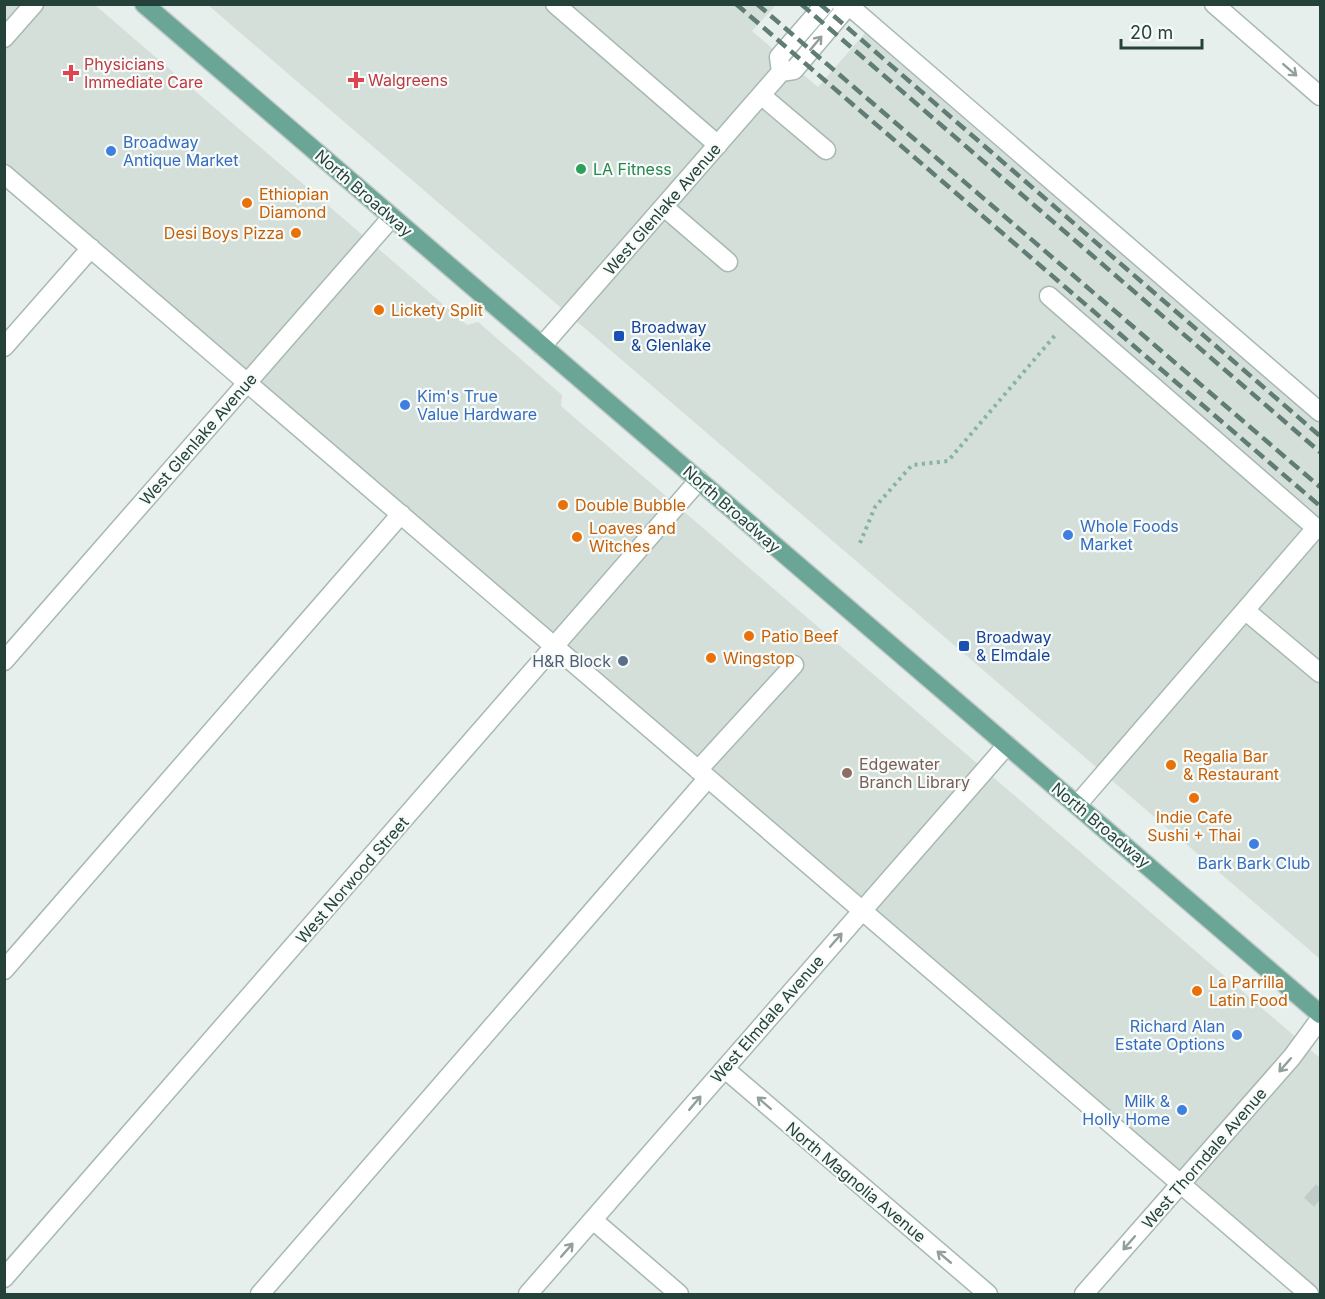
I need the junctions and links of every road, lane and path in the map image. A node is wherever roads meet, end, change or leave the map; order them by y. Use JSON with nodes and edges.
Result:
{"nodes":[{"id":1,"x":34,"y":4,"type":"edge"},
{"id":2,"x":144,"y":4,"type":"edge"},
{"id":3,"x":555,"y":4,"type":"edge"},
{"id":4,"x":825,"y":4,"type":"edge"},
{"id":5,"x":844,"y":4,"type":"edge"},
{"id":6,"x":1214,"y":4,"type":"edge"},
{"id":7,"x":4,"y":38,"type":"edge"},
{"id":8,"x":781,"y":72,"type":"junction"},
{"id":9,"x":761,"y":95,"type":"junction"},
{"id":10,"x":1320,"y":96,"type":"edge"},
{"id":11,"x":718,"y":145,"type":"junction"},
{"id":12,"x":826,"y":150,"type":"dead end"},
{"id":13,"x":4,"y":174,"type":"edge"},
{"id":14,"x":664,"y":207,"type":"junction"},
{"id":15,"x":392,"y":216,"type":"junction"},
{"id":16,"x":91,"y":248,"type":"junction"},
{"id":17,"x":728,"y":262,"type":"dead end"},
{"id":18,"x":1049,"y":296,"type":"dead end"},
{"id":19,"x":1058,"y":333,"type":"dead end"},
{"id":20,"x":4,"y":346,"type":"edge"},
{"id":21,"x":542,"y":346,"type":"junction"},
{"id":22,"x":247,"y":382,"type":"junction"},
{"id":23,"x":1320,"y":412,"type":"edge"},
{"id":24,"x":699,"y":480,"type":"junction"},
{"id":25,"x":400,"y":514,"type":"junction"},
{"id":26,"x":861,"y":543,"type":"dead end"},
{"id":27,"x":1246,"y":611,"type":"junction"},
{"id":28,"x":555,"y":647,"type":"junction"},
{"id":29,"x":4,"y":661,"type":"edge"},
{"id":30,"x":794,"y":665,"type":"dead end"},
{"id":31,"x":1320,"y":673,"type":"edge"},
{"id":32,"x":1007,"y":745,"type":"junction"},
{"id":33,"x":703,"y":774,"type":"junction"},
{"id":34,"x":1077,"y":805,"type":"junction"},
{"id":35,"x":862,"y":911,"type":"junction"},
{"id":36,"x":4,"y":969,"type":"edge"},
{"id":37,"x":1320,"y":1014,"type":"edge"},
{"id":38,"x":1320,"y":1019,"type":"edge"},
{"id":39,"x":725,"y":1069,"type":"junction"},
{"id":40,"x":1180,"y":1185,"type":"junction"},
{"id":41,"x":593,"y":1220,"type":"junction"},
{"id":42,"x":4,"y":1278,"type":"edge"},
{"id":43,"x":260,"y":1294,"type":"edge"},
{"id":44,"x":528,"y":1294,"type":"edge"},
{"id":45,"x":679,"y":1294,"type":"edge"},
{"id":46,"x":988,"y":1294,"type":"edge"},
{"id":47,"x":1084,"y":1294,"type":"edge"},
{"id":48,"x":1309,"y":1294,"type":"edge"}],
"edges":[{"from":1,"to":7,"type":"street"},
{"from":2,"to":15,"type":"main road","name":"North Broadway"},
{"from":3,"to":11,"type":"street"},
{"from":4,"to":8,"type":"street","name":"West Glenlake Avenue"},
{"from":8,"to":5,"type":"street","name":"West Glenlake Avenue","one_way":true},
{"from":5,"to":23,"type":"street"},
{"from":6,"to":10,"type":"street","one_way":true},
{"from":8,"to":9,"type":"street","name":"West Glenlake Avenue"},
{"from":9,"to":11,"type":"street","name":"West Glenlake Avenue"},
{"from":9,"to":12,"type":"street"},
{"from":11,"to":14,"type":"street","name":"West Glenlake Avenue"},
{"from":13,"to":16,"type":"street"},
{"from":14,"to":17,"type":"street"},
{"from":14,"to":21,"type":"street","name":"West Glenlake Avenue"},
{"from":15,"to":21,"type":"main road","name":"North Broadway"},
{"from":15,"to":22,"type":"street","name":"West Glenlake Avenue"},
{"from":16,"to":20,"type":"street"},
{"from":16,"to":22,"type":"street"},
{"from":18,"to":27,"type":"street"},
{"from":19,"to":26,"type":"path"},
{"from":21,"to":24,"type":"main road","name":"North Broadway"},
{"from":22,"to":25,"type":"street"},
{"from":22,"to":29,"type":"street","name":"West Glenlake Avenue"},
{"from":24,"to":28,"type":"street","name":"West Norwood Street"},
{"from":24,"to":32,"type":"main road","name":"North Broadway"},
{"from":25,"to":28,"type":"street"},
{"from":25,"to":36,"type":"street"},
{"from":27,"to":31,"type":"street"},
{"from":27,"to":34,"type":"street"},
{"from":28,"to":33,"type":"street"},
{"from":28,"to":42,"type":"street","name":"West Norwood Street"},
{"from":30,"to":33,"type":"street"},
{"from":32,"to":34,"type":"main road","name":"North Broadway"},
{"from":32,"to":35,"type":"street","name":"West Elmdale Avenue"},
{"from":33,"to":35,"type":"street"},
{"from":33,"to":43,"type":"street"},
{"from":34,"to":37,"type":"main road","name":"North Broadway"},
{"from":39,"to":35,"type":"street","name":"West Elmdale Avenue","one_way":true},
{"from":35,"to":40,"type":"street"},
{"from":38,"to":40,"type":"street","name":"West Thorndale Avenue","one_way":true},
{"from":41,"to":39,"type":"street","name":"West Elmdale Avenue","one_way":true},
{"from":46,"to":39,"type":"street","name":"North Magnolia Avenue","one_way":true},
{"from":40,"to":47,"type":"street","name":"West Thorndale Avenue","one_way":true},
{"from":40,"to":48,"type":"street"},
{"from":44,"to":41,"type":"street","name":"West Elmdale Avenue","one_way":true},
{"from":41,"to":45,"type":"street"}]}
